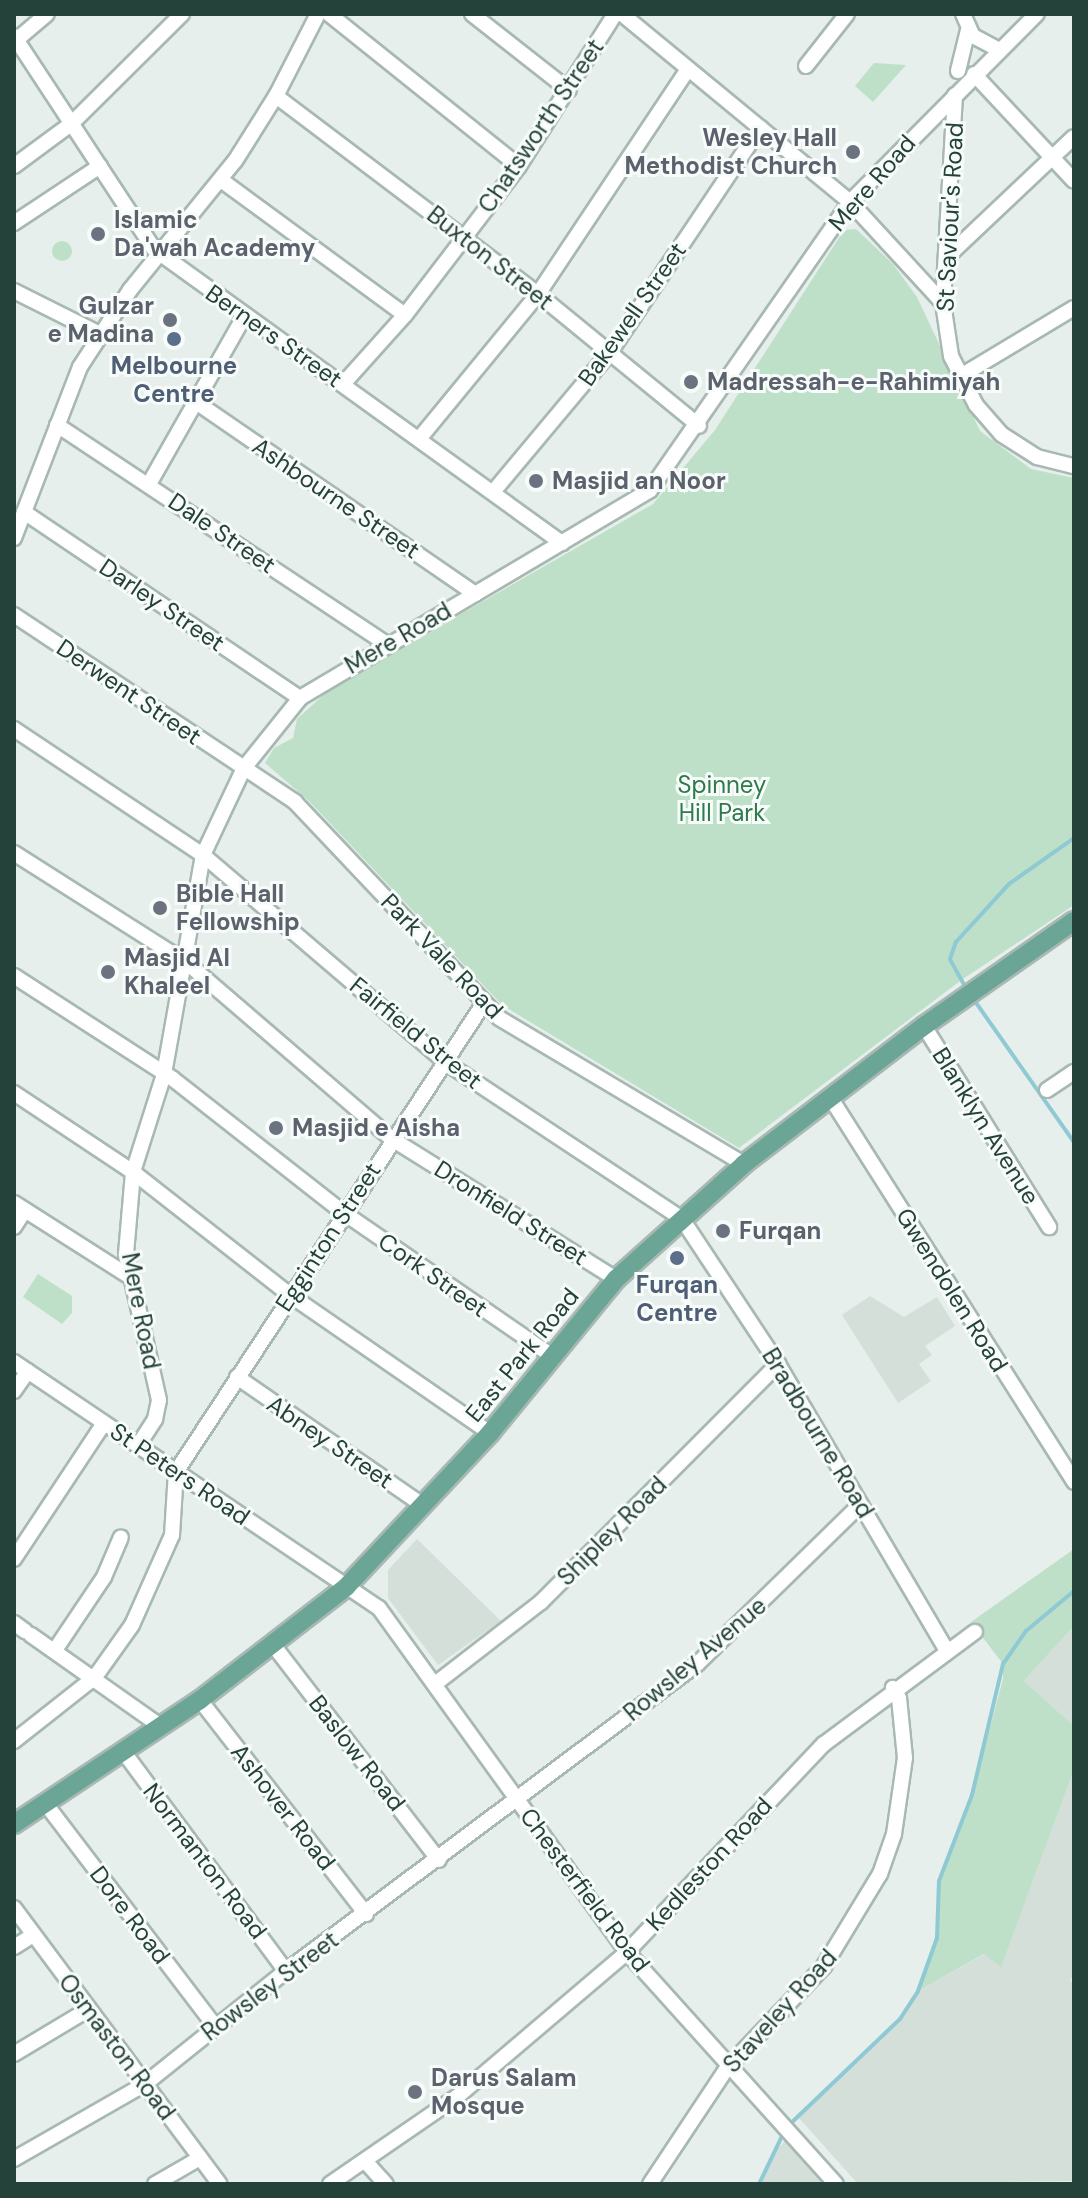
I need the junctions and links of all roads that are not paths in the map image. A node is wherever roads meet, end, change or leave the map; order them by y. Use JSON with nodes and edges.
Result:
{"nodes":[{"id":1,"x":47,"y":14,"type":"edge"},
{"id":2,"x":182,"y":14,"type":"edge"},
{"id":3,"x":318,"y":14,"type":"edge"},
{"id":4,"x":329,"y":14,"type":"edge"},
{"id":5,"x":472,"y":14,"type":"edge"},
{"id":6,"x":615,"y":14,"type":"edge"},
{"id":7,"x":622,"y":14,"type":"edge"},
{"id":8,"x":847,"y":14,"type":"edge"},
{"id":9,"x":952,"y":14,"type":"edge"},
{"id":10,"x":963,"y":14,"type":"edge"},
{"id":11,"x":1037,"y":14,"type":"edge"},
{"id":12,"x":968,"y":30,"type":"junction"},
{"id":13,"x":15,"y":39,"type":"edge"},
{"id":14,"x":997,"y":49,"type":"junction"},
{"id":15,"x":806,"y":66,"type":"dead end"},
{"id":16,"x":688,"y":69,"type":"junction"},
{"id":17,"x":958,"y":71,"type":"dead end"},
{"id":18,"x":974,"y":74,"type":"junction"},
{"id":19,"x":569,"y":90,"type":"junction"},
{"id":20,"x":955,"y":95,"type":"junction"},
{"id":21,"x":276,"y":96,"type":"junction"},
{"id":22,"x":71,"y":124,"type":"junction"},
{"id":23,"x":760,"y":128,"type":"junction"},
{"id":24,"x":1074,"y":137,"type":"edge"},
{"id":25,"x":1052,"y":158,"type":"junction"},
{"id":26,"x":14,"y":166,"type":"edge"},
{"id":27,"x":100,"y":166,"type":"junction"},
{"id":28,"x":519,"y":166,"type":"junction"},
{"id":29,"x":221,"y":180,"type":"junction"},
{"id":30,"x":1074,"y":181,"type":"edge"},
{"id":31,"x":850,"y":202,"type":"junction"},
{"id":32,"x":14,"y":223,"type":"edge"},
{"id":33,"x":465,"y":238,"type":"junction"},
{"id":34,"x":159,"y":253,"type":"junction"},
{"id":35,"x":948,"y":256,"type":"junction"},
{"id":36,"x":14,"y":291,"type":"edge"},
{"id":37,"x":538,"y":294,"type":"junction"},
{"id":38,"x":943,"y":303,"type":"junction"},
{"id":39,"x":1074,"y":308,"type":"edge"},
{"id":40,"x":405,"y":315,"type":"junction"},
{"id":41,"x":244,"y":317,"type":"junction"},
{"id":42,"x":100,"y":334,"type":"junction"},
{"id":43,"x":610,"y":352,"type":"junction"},
{"id":44,"x":959,"y":377,"type":"junction"},
{"id":45,"x":343,"y":384,"type":"junction"},
{"id":46,"x":196,"y":402,"type":"junction"},
{"id":47,"x":57,"y":425,"type":"junction"},
{"id":48,"x":699,"y":426,"type":"junction"},
{"id":49,"x":419,"y":439,"type":"junction"},
{"id":50,"x":1074,"y":466,"type":"edge"},
{"id":51,"x":149,"y":484,"type":"junction"},
{"id":52,"x":493,"y":492,"type":"junction"},
{"id":53,"x":24,"y":512,"type":"junction"},
{"id":54,"x":14,"y":538,"type":"edge"},
{"id":55,"x":562,"y":543,"type":"junction"},
{"id":56,"x":475,"y":594,"type":"junction"},
{"id":57,"x":14,"y":615,"type":"edge"},
{"id":58,"x":386,"y":644,"type":"junction"},
{"id":59,"x":300,"y":698,"type":"junction"},
{"id":60,"x":14,"y":729,"type":"edge"},
{"id":61,"x":244,"y":768,"type":"junction"},
{"id":62,"x":14,"y":853,"type":"edge"},
{"id":63,"x":203,"y":855,"type":"junction"},
{"id":64,"x":1074,"y":921,"type":"edge"},
{"id":65,"x":186,"y":962,"type":"junction"},
{"id":66,"x":14,"y":976,"type":"edge"},
{"id":67,"x":484,"y":1003,"type":"junction"},
{"id":68,"x":924,"y":1026,"type":"junction"},
{"id":69,"x":445,"y":1062,"type":"junction"},
{"id":70,"x":1074,"y":1072,"type":"edge"},
{"id":71,"x":164,"y":1074,"type":"junction"},
{"id":72,"x":1047,"y":1090,"type":"dead end"},
{"id":73,"x":14,"y":1093,"type":"edge"},
{"id":74,"x":830,"y":1097,"type":"junction"},
{"id":75,"x":392,"y":1139,"type":"junction"},
{"id":76,"x":744,"y":1164,"type":"junction"},
{"id":77,"x":133,"y":1172,"type":"junction"},
{"id":78,"x":20,"y":1206,"type":"edge"},
{"id":79,"x":344,"y":1213,"type":"junction"},
{"id":80,"x":682,"y":1219,"type":"junction"},
{"id":81,"x":14,"y":1227,"type":"edge"},
{"id":82,"x":1049,"y":1227,"type":"dead end"},
{"id":83,"x":130,"y":1277,"type":"junction"},
{"id":84,"x":616,"y":1279,"type":"junction"},
{"id":85,"x":290,"y":1295,"type":"junction"},
{"id":86,"x":552,"y":1356,"type":"junction"},
{"id":87,"x":14,"y":1362,"type":"edge"},
{"id":88,"x":778,"y":1364,"type":"junction"},
{"id":89,"x":28,"y":1371,"type":"junction"},
{"id":90,"x":237,"y":1377,"type":"junction"},
{"id":91,"x":14,"y":1391,"type":"edge"},
{"id":92,"x":104,"y":1423,"type":"junction"},
{"id":93,"x":490,"y":1433,"type":"junction"},
{"id":94,"x":139,"y":1444,"type":"junction"},
{"id":95,"x":176,"y":1472,"type":"junction"},
{"id":96,"x":1074,"y":1482,"type":"edge"},
{"id":97,"x":860,"y":1505,"type":"junction"},
{"id":98,"x":424,"y":1506,"type":"junction"},
{"id":99,"x":121,"y":1537,"type":"dead end"},
{"id":100,"x":14,"y":1559,"type":"edge"},
{"id":101,"x":346,"y":1587,"type":"junction"},
{"id":102,"x":23,"y":1629,"type":"edge"},
{"id":103,"x":975,"y":1632,"type":"dead end"},
{"id":104,"x":274,"y":1646,"type":"junction"},
{"id":105,"x":55,"y":1650,"type":"junction"},
{"id":106,"x":947,"y":1651,"type":"junction"},
{"id":107,"x":95,"y":1677,"type":"junction"},
{"id":108,"x":435,"y":1684,"type":"junction"},
{"id":109,"x":893,"y":1688,"type":"junction"},
{"id":110,"x":200,"y":1700,"type":"junction"},
{"id":111,"x":160,"y":1726,"type":"junction"},
{"id":112,"x":16,"y":1738,"type":"edge"},
{"id":113,"x":123,"y":1751,"type":"junction"},
{"id":114,"x":518,"y":1799,"type":"junction"},
{"id":115,"x":45,"y":1803,"type":"junction"},
{"id":116,"x":14,"y":1824,"type":"edge"},
{"id":117,"x":439,"y":1860,"type":"junction"},
{"id":118,"x":14,"y":1908,"type":"edge"},
{"id":119,"x":366,"y":1914,"type":"junction"},
{"id":120,"x":33,"y":1935,"type":"junction"},
{"id":121,"x":14,"y":1947,"type":"edge"},
{"id":122,"x":627,"y":1952,"type":"junction"},
{"id":123,"x":286,"y":1971,"type":"junction"},
{"id":124,"x":89,"y":2009,"type":"junction"},
{"id":125,"x":215,"y":2026,"type":"junction"},
{"id":126,"x":14,"y":2054,"type":"edge"},
{"id":127,"x":727,"y":2068,"type":"junction"},
{"id":128,"x":145,"y":2084,"type":"junction"},
{"id":129,"x":200,"y":2158,"type":"junction"},
{"id":130,"x":14,"y":2159,"type":"edge"},
{"id":131,"x":365,"y":2161,"type":"junction"},
{"id":132,"x":155,"y":2184,"type":"edge"},
{"id":133,"x":220,"y":2184,"type":"edge"},
{"id":134,"x":330,"y":2184,"type":"edge"},
{"id":135,"x":386,"y":2184,"type":"edge"},
{"id":136,"x":650,"y":2184,"type":"edge"},
{"id":137,"x":836,"y":2184,"type":"edge"}],
"edges":[{"from":1,"to":13,"type":"street"},
{"from":2,"to":22,"type":"street"},
{"from":3,"to":21,"type":"street"},
{"from":4,"to":28,"type":"street"},
{"from":5,"to":19,"type":"street"},
{"from":6,"to":19,"type":"street","name":"Chatsworth Street"},
{"from":7,"to":16,"type":"street"},
{"from":8,"to":15,"type":"street"},
{"from":9,"to":10,"type":"street"},
{"from":10,"to":12,"type":"street"},
{"from":11,"to":14,"type":"street","name":"Mere Road"},
{"from":12,"to":14,"type":"street"},
{"from":12,"to":17,"type":"street"},
{"from":13,"to":22,"type":"street","name":"Berners Street"},
{"from":14,"to":18,"type":"street","name":"Mere Road"},
{"from":16,"to":23,"type":"street"},
{"from":16,"to":37,"type":"street"},
{"from":18,"to":20,"type":"street","name":"Mere Road"},
{"from":18,"to":25,"type":"street"},
{"from":19,"to":28,"type":"street","name":"Chatsworth Street"},
{"from":20,"to":31,"type":"street","name":"Mere Road"},
{"from":20,"to":35,"type":"street","name":"St Saviour's Road"},
{"from":21,"to":29,"type":"street"},
{"from":21,"to":33,"type":"street","name":"Buxton Street"},
{"from":22,"to":26,"type":"street"},
{"from":22,"to":27,"type":"street","name":"Berners Street"},
{"from":23,"to":31,"type":"street"},
{"from":23,"to":43,"type":"street","name":"Bakewell Street"},
{"from":24,"to":25,"type":"street"},
{"from":25,"to":30,"type":"street"},
{"from":25,"to":35,"type":"street"},
{"from":27,"to":32,"type":"street"},
{"from":27,"to":34,"type":"street","name":"Berners Street"},
{"from":28,"to":33,"type":"street","name":"Chatsworth Street"},
{"from":29,"to":34,"type":"street"},
{"from":29,"to":40,"type":"street"},
{"from":31,"to":38,"type":"street"},
{"from":31,"to":48,"type":"street","name":"Mere Road"},
{"from":33,"to":37,"type":"street","name":"Buxton Street"},
{"from":33,"to":40,"type":"street","name":"Chatsworth Street"},
{"from":34,"to":41,"type":"street","name":"Berners Street"},
{"from":34,"to":42,"type":"street"},
{"from":35,"to":38,"type":"street","name":"St Saviour's Road"},
{"from":36,"to":42,"type":"street"},
{"from":37,"to":43,"type":"street","name":"Buxton Street"},
{"from":37,"to":49,"type":"street"},
{"from":38,"to":44,"type":"street","name":"St Saviour's Road"},
{"from":39,"to":44,"type":"street"},
{"from":40,"to":45,"type":"street","name":"Chatsworth Street"},
{"from":41,"to":45,"type":"street","name":"Berners Street"},
{"from":41,"to":46,"type":"street"},
{"from":42,"to":47,"type":"street"},
{"from":43,"to":48,"type":"street","name":"Buxton Street"},
{"from":43,"to":52,"type":"street","name":"Bakewell Street"},
{"from":44,"to":50,"type":"street","name":"St Saviour's Road"},
{"from":45,"to":49,"type":"street","name":"Berners Street"},
{"from":46,"to":51,"type":"street"},
{"from":46,"to":56,"type":"street","name":"Ashbourne Street"},
{"from":47,"to":51,"type":"street","name":"Dale Street"},
{"from":47,"to":53,"type":"street"},
{"from":48,"to":55,"type":"street","name":"Mere Road"},
{"from":49,"to":52,"type":"street","name":"Berners Street"},
{"from":51,"to":58,"type":"street","name":"Dale Street"},
{"from":52,"to":55,"type":"street","name":"Berners Street"},
{"from":53,"to":54,"type":"street"},
{"from":53,"to":59,"type":"street","name":"Darley Street"},
{"from":55,"to":56,"type":"street","name":"Mere Road"},
{"from":56,"to":58,"type":"street","name":"Mere Road"},
{"from":57,"to":61,"type":"street","name":"Derwent Street"},
{"from":58,"to":59,"type":"street","name":"Mere Road"},
{"from":59,"to":61,"type":"street","name":"Mere Road"},
{"from":60,"to":63,"type":"street","name":"Fairfield Street"},
{"from":61,"to":63,"type":"street","name":"Mere Road"},
{"from":61,"to":67,"type":"street","name":"Park Vale Road"},
{"from":62,"to":65,"type":"street","name":"Dronfield Street"},
{"from":63,"to":65,"type":"street","name":"Mere Road"},
{"from":63,"to":69,"type":"street","name":"Fairfield Street"},
{"from":64,"to":68,"type":"main road","name":"East Park Road"},
{"from":65,"to":71,"type":"street","name":"Mere Road"},
{"from":65,"to":75,"type":"street","name":"Dronfield Street"},
{"from":66,"to":71,"type":"street","name":"Cork Street"},
{"from":67,"to":69,"type":"street","name":"Egginton Street"},
{"from":67,"to":76,"type":"street","name":"Park Vale Road"},
{"from":68,"to":74,"type":"main road","name":"East Park Road"},
{"from":68,"to":82,"type":"street","name":"Blanklyn Avenue"},
{"from":69,"to":75,"type":"street","name":"Egginton Street"},
{"from":69,"to":80,"type":"street","name":"Fairfield Street"},
{"from":70,"to":72,"type":"street"},
{"from":71,"to":77,"type":"street","name":"Mere Road"},
{"from":71,"to":79,"type":"street","name":"Cork Street"},
{"from":73,"to":77,"type":"street"},
{"from":74,"to":76,"type":"main road","name":"East Park Road"},
{"from":74,"to":96,"type":"street","name":"Gwendolen Road"},
{"from":75,"to":79,"type":"street","name":"Egginton Street"},
{"from":75,"to":84,"type":"street","name":"Dronfield Street"},
{"from":76,"to":80,"type":"main road","name":"East Park Road"},
{"from":77,"to":83,"type":"street","name":"Mere Road"},
{"from":77,"to":85,"type":"street"},
{"from":78,"to":81,"type":"street"},
{"from":78,"to":83,"type":"street"},
{"from":79,"to":85,"type":"street","name":"Egginton Street"},
{"from":79,"to":86,"type":"street","name":"Cork Street"},
{"from":80,"to":84,"type":"main road","name":"East Park Road"},
{"from":80,"to":88,"type":"street","name":"Bradbourne Road"},
{"from":83,"to":94,"type":"street","name":"Mere Road"},
{"from":84,"to":86,"type":"main road","name":"East Park Road"},
{"from":85,"to":90,"type":"street","name":"Egginton Street"},
{"from":85,"to":93,"type":"street"},
{"from":86,"to":93,"type":"main road","name":"East Park Road"},
{"from":87,"to":89,"type":"street","name":"St Peters Road"},
{"from":88,"to":97,"type":"street","name":"Bradbourne Road"},
{"from":88,"to":108,"type":"street","name":"Shipley Road"},
{"from":89,"to":91,"type":"street"},
{"from":89,"to":92,"type":"street","name":"St Peters Road"},
{"from":90,"to":95,"type":"street","name":"Egginton Street"},
{"from":90,"to":98,"type":"street","name":"Abney Street"},
{"from":92,"to":94,"type":"street","name":"St Peters Road"},
{"from":92,"to":100,"type":"street"},
{"from":93,"to":98,"type":"main road","name":"East Park Road"},
{"from":94,"to":95,"type":"street","name":"St Peters Road"},
{"from":95,"to":101,"type":"street","name":"St Peters Road"},
{"from":95,"to":107,"type":"street"},
{"from":97,"to":106,"type":"street","name":"Bradbourne Road"},
{"from":97,"to":114,"type":"street","name":"Rowsley Avenue"},
{"from":98,"to":101,"type":"main road","name":"East Park Road"},
{"from":99,"to":105,"type":"street"},
{"from":101,"to":104,"type":"main road","name":"East Park Road"},
{"from":101,"to":108,"type":"street","name":"Chesterfield Road"},
{"from":102,"to":105,"type":"street"},
{"from":103,"to":106,"type":"street","name":"Kedleston Road"},
{"from":104,"to":110,"type":"main road","name":"East Park Road"},
{"from":104,"to":117,"type":"street","name":"Baslow Road"},
{"from":105,"to":107,"type":"street"},
{"from":106,"to":109,"type":"street","name":"Kedleston Road"},
{"from":107,"to":111,"type":"street"},
{"from":107,"to":112,"type":"street"},
{"from":108,"to":114,"type":"street","name":"Chesterfield Road"},
{"from":109,"to":122,"type":"street","name":"Kedleston Road"},
{"from":109,"to":127,"type":"street","name":"Staveley Road"},
{"from":110,"to":111,"type":"main road","name":"East Park Road"},
{"from":110,"to":119,"type":"street","name":"Ashover Road"},
{"from":111,"to":113,"type":"main road","name":"East Park Road"},
{"from":113,"to":115,"type":"main road","name":"East Park Road"},
{"from":113,"to":123,"type":"street","name":"Normanton Road"},
{"from":114,"to":117,"type":"street","name":"Rowsley Street"},
{"from":114,"to":122,"type":"street","name":"Chesterfield Road"},
{"from":115,"to":116,"type":"main road","name":"East Park Road"},
{"from":115,"to":125,"type":"street","name":"Dore Road"},
{"from":117,"to":119,"type":"street","name":"Rowsley Street"},
{"from":118,"to":120,"type":"street","name":"Osmaston Road"},
{"from":119,"to":123,"type":"street","name":"Rowsley Street"},
{"from":120,"to":121,"type":"street"},
{"from":120,"to":124,"type":"street","name":"Osmaston Road"},
{"from":122,"to":127,"type":"street","name":"Chesterfield Road"},
{"from":122,"to":131,"type":"street","name":"Kedleston Road"},
{"from":123,"to":125,"type":"street","name":"Rowsley Street"},
{"from":124,"to":126,"type":"street"},
{"from":124,"to":128,"type":"street","name":"Osmaston Road"},
{"from":125,"to":128,"type":"street","name":"Rowsley Street"},
{"from":127,"to":136,"type":"street","name":"Staveley Road"},
{"from":127,"to":137,"type":"street","name":"Chesterfield Road"},
{"from":128,"to":129,"type":"street","name":"Osmaston Road"},
{"from":128,"to":130,"type":"street","name":"Rowsley Street"},
{"from":129,"to":132,"type":"street"},
{"from":129,"to":133,"type":"street","name":"Osmaston Road"},
{"from":131,"to":134,"type":"street","name":"Kedleston Road"},
{"from":131,"to":135,"type":"street"}]}
